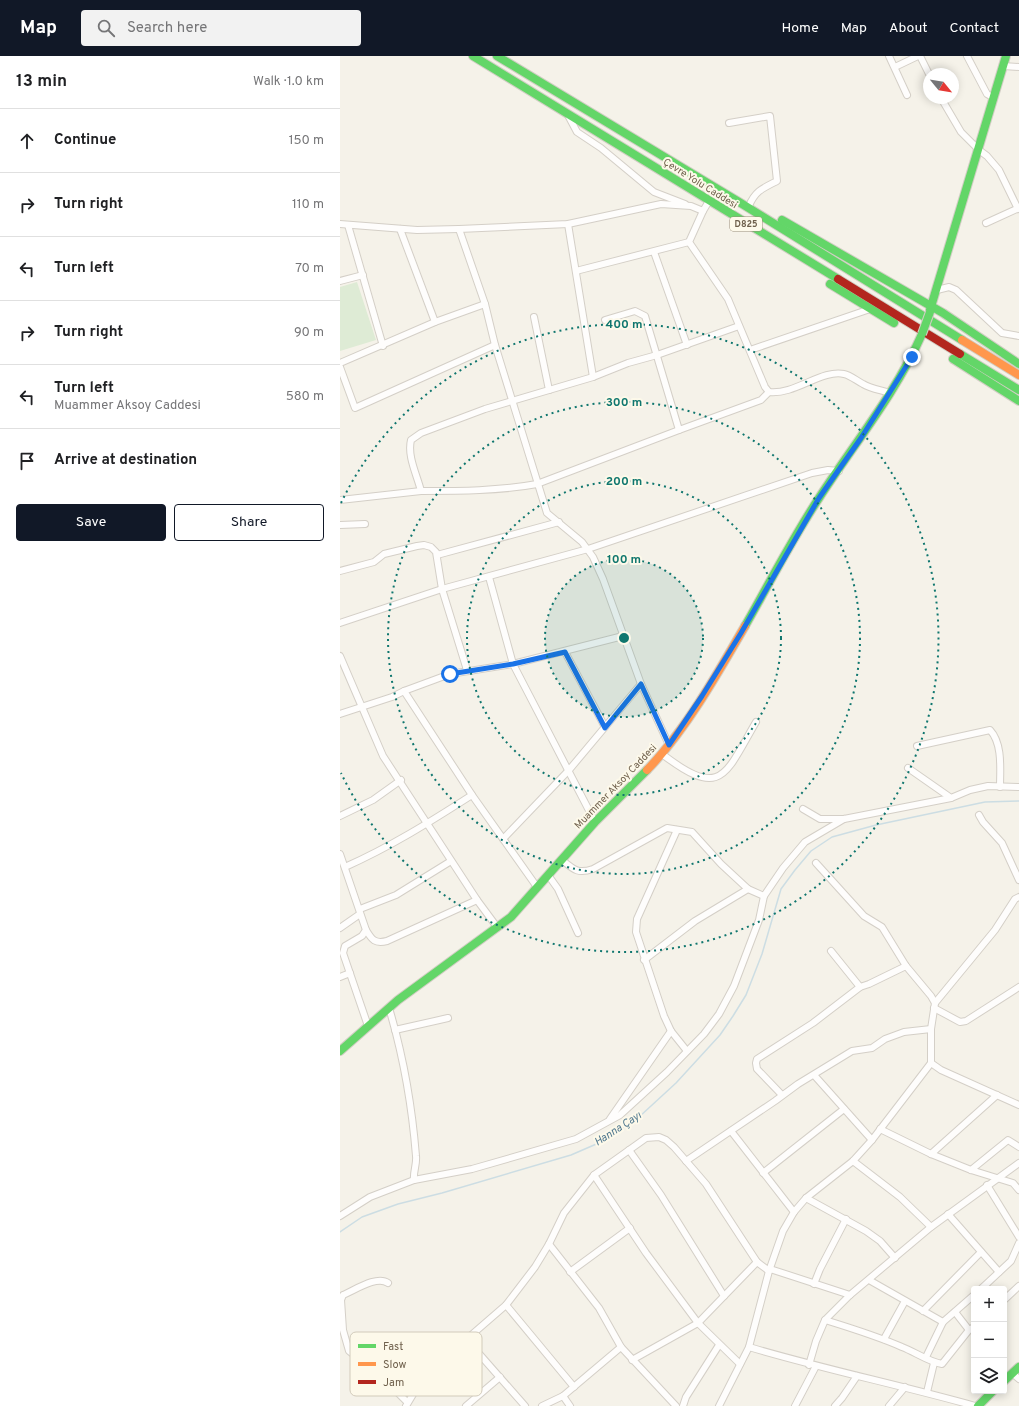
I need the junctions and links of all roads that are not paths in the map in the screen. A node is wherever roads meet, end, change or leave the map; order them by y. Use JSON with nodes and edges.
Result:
{"nodes":[{"id":1,"x":473,"y":56,"type":"edge"},
{"id":2,"x":497,"y":56,"type":"edge"},
{"id":3,"x":889,"y":56,"type":"edge"},
{"id":4,"x":919,"y":56,"type":"edge"},
{"id":5,"x":967,"y":56,"type":"edge"},
{"id":6,"x":1006,"y":56,"type":"edge"},
{"id":7,"x":1003,"y":66,"type":"junction"},
{"id":8,"x":895,"y":67,"type":"junction"},
{"id":9,"x":1019,"y":67,"type":"edge"},
{"id":10,"x":926,"y":68,"type":"edge"},
{"id":11,"x":907,"y":95,"type":"dead end"},
{"id":12,"x":994,"y":98,"type":"junction"},
{"id":13,"x":945,"y":104,"type":"edge"},
{"id":14,"x":567,"y":113,"type":"junction"},
{"id":15,"x":730,"y":123,"type":"dead end"},
{"id":16,"x":979,"y":150,"type":"junction"},
{"id":17,"x":709,"y":201,"type":"junction"},
{"id":18,"x":739,"y":202,"type":"junction"},
{"id":19,"x":691,"y":206,"type":"junction"},
{"id":20,"x":749,"y":206,"type":"junction"},
{"id":21,"x":1018,"y":208,"type":"edge"},
{"id":22,"x":704,"y":211,"type":"junction"},
{"id":23,"x":986,"y":223,"type":"dead end"},
{"id":24,"x":340,"y":224,"type":"edge"},
{"id":25,"x":568,"y":224,"type":"junction"},
{"id":26,"x":348,"y":225,"type":"junction"},
{"id":27,"x":400,"y":229,"type":"junction"},
{"id":28,"x":459,"y":229,"type":"junction"},
{"id":29,"x":689,"y":242,"type":"junction"},
{"id":30,"x":654,"y":252,"type":"junction"},
{"id":31,"x":576,"y":271,"type":"junction"},
{"id":32,"x":363,"y":276,"type":"junction"},
{"id":33,"x":340,"y":281,"type":"edge"},
{"id":34,"x":937,"y":290,"type":"junction"},
{"id":35,"x":485,"y":304,"type":"junction"},
{"id":36,"x":870,"y":309,"type":"junction"},
{"id":37,"x":931,"y":310,"type":"junction"},
{"id":38,"x":534,"y":317,"type":"dead end"},
{"id":39,"x":605,"y":320,"type":"dead end"},
{"id":40,"x":435,"y":322,"type":"junction"},
{"id":41,"x":739,"y":326,"type":"junction"},
{"id":42,"x":921,"y":336,"type":"junction"},
{"id":43,"x":1019,"y":336,"type":"edge"},
{"id":44,"x":687,"y":345,"type":"junction"},
{"id":45,"x":383,"y":346,"type":"junction"},
{"id":46,"x":494,"y":346,"type":"junction"},
{"id":47,"x":750,"y":350,"type":"junction"},
{"id":48,"x":657,"y":355,"type":"junction"},
{"id":49,"x":340,"y":363,"type":"edge"},
{"id":50,"x":1019,"y":364,"type":"edge"},
{"id":51,"x":340,"y":367,"type":"edge"},
{"id":52,"x":1019,"y":375,"type":"edge"},
{"id":53,"x":592,"y":377,"type":"junction"},
{"id":54,"x":550,"y":390,"type":"junction"},
{"id":55,"x":1019,"y":390,"type":"edge"},
{"id":56,"x":769,"y":392,"type":"junction"},
{"id":57,"x":890,"y":393,"type":"junction"},
{"id":58,"x":1019,"y":401,"type":"edge"},
{"id":59,"x":512,"y":402,"type":"junction"},
{"id":60,"x":680,"y":430,"type":"junction"},
{"id":61,"x":839,"y":471,"type":"junction"},
{"id":62,"x":537,"y":484,"type":"junction"},
{"id":63,"x":421,"y":491,"type":"junction"},
{"id":64,"x":340,"y":500,"type":"edge"},
{"id":65,"x":559,"y":522,"type":"junction"},
{"id":66,"x":366,"y":524,"type":"dead end"},
{"id":67,"x":340,"y":525,"type":"edge"},
{"id":68,"x":588,"y":549,"type":"junction"},
{"id":69,"x":437,"y":554,"type":"junction"},
{"id":70,"x":340,"y":571,"type":"edge"},
{"id":71,"x":488,"y":576,"type":"junction"},
{"id":72,"x":442,"y":588,"type":"junction"},
{"id":73,"x":340,"y":624,"type":"edge"},
{"id":74,"x":622,"y":636,"type":"junction"},
{"id":75,"x":565,"y":652,"type":"junction"},
{"id":76,"x":340,"y":656,"type":"edge"},
{"id":77,"x":513,"y":664,"type":"junction"},
{"id":78,"x":466,"y":670,"type":"junction"},
{"id":79,"x":641,"y":684,"type":"junction"},
{"id":80,"x":404,"y":691,"type":"junction"},
{"id":81,"x":363,"y":708,"type":"junction"},
{"id":82,"x":340,"y":714,"type":"edge"},
{"id":83,"x":756,"y":722,"type":"dead end"},
{"id":84,"x":605,"y":728,"type":"junction"},
{"id":85,"x":669,"y":745,"type":"junction"},
{"id":86,"x":918,"y":746,"type":"dead end"},
{"id":87,"x":662,"y":754,"type":"junction"},
{"id":88,"x":908,"y":768,"type":"dead end"},
{"id":89,"x":569,"y":770,"type":"junction"},
{"id":90,"x":400,"y":780,"type":"junction"},
{"id":91,"x":1019,"y":787,"type":"edge"},
{"id":92,"x":1000,"y":788,"type":"junction"},
{"id":93,"x":472,"y":795,"type":"junction"},
{"id":94,"x":951,"y":798,"type":"junction"},
{"id":95,"x":803,"y":809,"type":"dead end"},
{"id":96,"x":979,"y":815,"type":"dead end"},
{"id":97,"x":340,"y":816,"type":"edge"},
{"id":98,"x":844,"y":819,"type":"junction"},
{"id":99,"x":595,"y":822,"type":"junction"},
{"id":100,"x":428,"y":823,"type":"junction"},
{"id":101,"x":677,"y":830,"type":"junction"},
{"id":102,"x":504,"y":839,"type":"junction"},
{"id":103,"x":340,"y":854,"type":"edge"},
{"id":104,"x":562,"y":860,"type":"junction"},
{"id":105,"x":451,"y":861,"type":"junction"},
{"id":106,"x":816,"y":862,"type":"dead end"},
{"id":107,"x":345,"y":867,"type":"junction"},
{"id":108,"x":548,"y":875,"type":"junction"},
{"id":109,"x":1019,"y":880,"type":"edge"},
{"id":110,"x":537,"y":887,"type":"junction"},
{"id":111,"x":748,"y":889,"type":"junction"},
{"id":112,"x":764,"y":896,"type":"junction"},
{"id":113,"x":1019,"y":897,"type":"edge"},
{"id":114,"x":477,"y":900,"type":"junction"},
{"id":115,"x":360,"y":912,"type":"junction"},
{"id":116,"x":497,"y":927,"type":"junction"},
{"id":117,"x":340,"y":928,"type":"edge"},
{"id":118,"x":366,"y":930,"type":"junction"},
{"id":119,"x":578,"y":933,"type":"dead end"},
{"id":120,"x":831,"y":951,"type":"dead end"},
{"id":121,"x":644,"y":960,"type":"junction"},
{"id":122,"x":906,"y":966,"type":"junction"},
{"id":123,"x":350,"y":973,"type":"junction"},
{"id":124,"x":340,"y":977,"type":"edge"},
{"id":125,"x":860,"y":987,"type":"junction"},
{"id":126,"x":1019,"y":987,"type":"edge"},
{"id":127,"x":934,"y":1006,"type":"junction"},
{"id":128,"x":389,"y":1008,"type":"junction"},
{"id":129,"x":448,"y":1018,"type":"dead end"},
{"id":130,"x":368,"y":1026,"type":"junction"},
{"id":131,"x":931,"y":1029,"type":"junction"},
{"id":132,"x":396,"y":1030,"type":"junction"},
{"id":133,"x":671,"y":1031,"type":"junction"},
{"id":134,"x":340,"y":1051,"type":"edge"},
{"id":135,"x":687,"y":1051,"type":"junction"},
{"id":136,"x":930,"y":1063,"type":"junction"},
{"id":137,"x":814,"y":1075,"type":"junction"},
{"id":138,"x":782,"y":1095,"type":"junction"},
{"id":139,"x":997,"y":1095,"type":"junction"},
{"id":140,"x":1019,"y":1096,"type":"edge"},
{"id":141,"x":1016,"y":1104,"type":"edge"},
{"id":142,"x":844,"y":1109,"type":"junction"},
{"id":143,"x":610,"y":1119,"type":"junction"},
{"id":144,"x":880,"y":1129,"type":"junction"},
{"id":145,"x":731,"y":1131,"type":"junction"},
{"id":146,"x":872,"y":1140,"type":"junction"},
{"id":147,"x":1019,"y":1147,"type":"edge"},
{"id":148,"x":629,"y":1150,"type":"junction"},
{"id":149,"x":931,"y":1154,"type":"junction"},
{"id":150,"x":853,"y":1160,"type":"junction"},
{"id":151,"x":686,"y":1161,"type":"junction"},
{"id":152,"x":1019,"y":1163,"type":"edge"},
{"id":153,"x":971,"y":1170,"type":"junction"},
{"id":154,"x":763,"y":1173,"type":"junction"},
{"id":155,"x":594,"y":1175,"type":"junction"},
{"id":156,"x":997,"y":1178,"type":"junction"},
{"id":157,"x":414,"y":1180,"type":"junction"},
{"id":158,"x":987,"y":1185,"type":"junction"},
{"id":159,"x":1019,"y":1190,"type":"edge"},
{"id":160,"x":806,"y":1198,"type":"junction"},
{"id":161,"x":794,"y":1212,"type":"junction"},
{"id":162,"x":948,"y":1214,"type":"junction"},
{"id":163,"x":340,"y":1216,"type":"edge"},
{"id":164,"x":846,"y":1219,"type":"junction"},
{"id":165,"x":931,"y":1227,"type":"junction"},
{"id":166,"x":630,"y":1228,"type":"junction"},
{"id":167,"x":1019,"y":1237,"type":"edge"},
{"id":168,"x":1019,"y":1243,"type":"edge"},
{"id":169,"x":549,"y":1244,"type":"junction"},
{"id":170,"x":1018,"y":1251,"type":"edge"},
{"id":171,"x":981,"y":1252,"type":"junction"},
{"id":172,"x":895,"y":1258,"type":"junction"},
{"id":173,"x":757,"y":1262,"type":"junction"},
{"id":174,"x":770,"y":1270,"type":"junction"},
{"id":175,"x":570,"y":1272,"type":"junction"},
{"id":176,"x":1000,"y":1272,"type":"junction"},
{"id":177,"x":868,"y":1280,"type":"junction"},
{"id":178,"x":388,"y":1283,"type":"dead end"},
{"id":179,"x":814,"y":1284,"type":"junction"},
{"id":180,"x":984,"y":1286,"type":"edge"},
{"id":181,"x":1019,"y":1286,"type":"edge"},
{"id":182,"x":850,"y":1295,"type":"junction"},
{"id":183,"x":724,"y":1296,"type":"junction"},
{"id":184,"x":1007,"y":1297,"type":"edge"},
{"id":185,"x":971,"y":1298,"type":"edge"},
{"id":186,"x":905,"y":1301,"type":"junction"},
{"id":187,"x":506,"y":1305,"type":"junction"},
{"id":188,"x":923,"y":1311,"type":"junction"},
{"id":189,"x":955,"y":1312,"type":"junction"},
{"id":190,"x":826,"y":1320,"type":"junction"},
{"id":191,"x":943,"y":1322,"type":"junction"},
{"id":192,"x":698,"y":1323,"type":"junction"},
{"id":193,"x":971,"y":1329,"type":"edge"},
{"id":194,"x":476,"y":1332,"type":"edge"},
{"id":195,"x":884,"y":1339,"type":"junction"},
{"id":196,"x":346,"y":1345,"type":"junction"},
{"id":197,"x":719,"y":1345,"type":"junction"},
{"id":198,"x":621,"y":1347,"type":"junction"},
{"id":199,"x":749,"y":1347,"type":"junction"},
{"id":200,"x":340,"y":1350,"type":"edge"},
{"id":201,"x":350,"y":1351,"type":"edge"},
{"id":202,"x":482,"y":1357,"type":"edge"},
{"id":203,"x":926,"y":1357,"type":"junction"},
{"id":204,"x":632,"y":1360,"type":"junction"},
{"id":205,"x":934,"y":1363,"type":"junction"},
{"id":206,"x":740,"y":1364,"type":"junction"},
{"id":207,"x":809,"y":1365,"type":"junction"},
{"id":208,"x":816,"y":1366,"type":"junction"},
{"id":209,"x":1019,"y":1366,"type":"edge"},
{"id":210,"x":1012,"y":1373,"type":"junction"},
{"id":211,"x":857,"y":1376,"type":"junction"},
{"id":212,"x":500,"y":1377,"type":"junction"},
{"id":213,"x":1007,"y":1378,"type":"edge"},
{"id":214,"x":1019,"y":1379,"type":"edge"},
{"id":215,"x":574,"y":1387,"type":"junction"},
{"id":216,"x":905,"y":1387,"type":"junction"},
{"id":217,"x":482,"y":1392,"type":"edge"},
{"id":218,"x":927,"y":1392,"type":"junction"},
{"id":219,"x":990,"y":1394,"type":"edge"},
{"id":220,"x":400,"y":1396,"type":"edge"},
{"id":221,"x":478,"y":1396,"type":"edge"},
{"id":222,"x":563,"y":1396,"type":"junction"},
{"id":223,"x":407,"y":1404,"type":"edge"},
{"id":224,"x":466,"y":1406,"type":"edge"},
{"id":225,"x":525,"y":1406,"type":"edge"},
{"id":226,"x":542,"y":1406,"type":"edge"},
{"id":227,"x":570,"y":1406,"type":"edge"},
{"id":228,"x":676,"y":1406,"type":"edge"},
{"id":229,"x":683,"y":1406,"type":"edge"},
{"id":230,"x":719,"y":1406,"type":"edge"},
{"id":231,"x":795,"y":1406,"type":"edge"},
{"id":232,"x":835,"y":1406,"type":"edge"},
{"id":233,"x":889,"y":1406,"type":"edge"},
{"id":234,"x":976,"y":1406,"type":"edge"}],
"edges":[{"from":1,"to":14,"type":"main road","name":"Çevre Yolu Caddesi","number":"D825"},
{"from":2,"to":18,"type":"main road","name":"Çevre Yolu Caddesi","number":"D825"},
{"from":3,"to":8,"type":"street"},
{"from":4,"to":8,"type":"street"},
{"from":4,"to":10,"type":"street"},
{"from":5,"to":12,"type":"street"},
{"from":6,"to":7,"type":"main road","name":"Muammer Aksoy Caddesi"},
{"from":7,"to":9,"type":"street"},
{"from":7,"to":12,"type":"main road","name":"Muammer Aksoy Caddesi"},
{"from":8,"to":11,"type":"street"},
{"from":12,"to":16,"type":"main road","name":"Muammer Aksoy Caddesi"},
{"from":13,"to":16,"type":"street"},
{"from":14,"to":17,"type":"main road","name":"Çevre Yolu Caddesi","number":"D825"},
{"from":14,"to":19,"type":"street"},
{"from":15,"to":20,"type":"street"},
{"from":16,"to":21,"type":"street"},
{"from":16,"to":34,"type":"main road","name":"Muammer Aksoy Caddesi"},
{"from":17,"to":22,"type":"street"},
{"from":17,"to":36,"type":"main road"},
{"from":17,"to":55,"type":"main road","name":"Çevre Yolu Caddesi","number":"D825"},
{"from":18,"to":20,"type":"main road"},
{"from":18,"to":52,"type":"main road","name":"Çevre Yolu Caddesi","number":"D825"},
{"from":19,"to":22,"type":"street"},
{"from":19,"to":25,"type":"street"},
{"from":20,"to":37,"type":"main road"},
{"from":21,"to":23,"type":"street"},
{"from":22,"to":29,"type":"street"},
{"from":24,"to":26,"type":"street"},
{"from":25,"to":28,"type":"street"},
{"from":25,"to":31,"type":"street"},
{"from":26,"to":27,"type":"street"},
{"from":26,"to":32,"type":"street"},
{"from":27,"to":28,"type":"street"},
{"from":27,"to":40,"type":"street"},
{"from":28,"to":35,"type":"street"},
{"from":29,"to":30,"type":"street"},
{"from":29,"to":41,"type":"street"},
{"from":30,"to":31,"type":"street"},
{"from":30,"to":44,"type":"street"},
{"from":31,"to":53,"type":"street"},
{"from":32,"to":33,"type":"street"},
{"from":32,"to":45,"type":"street"},
{"from":34,"to":37,"type":"main road","name":"Muammer Aksoy Caddesi"},
{"from":34,"to":43,"type":"street"},
{"from":35,"to":40,"type":"street"},
{"from":35,"to":46,"type":"street"},
{"from":36,"to":42,"type":"main road"},
{"from":36,"to":47,"type":"street"},
{"from":37,"to":42,"type":"main road","name":"Muammer Aksoy Caddesi","bridge":true},
{"from":37,"to":50,"type":"main road"},
{"from":38,"to":54,"type":"street"},
{"from":39,"to":48,"type":"street"},
{"from":40,"to":45,"type":"street"},
{"from":41,"to":44,"type":"street"},
{"from":41,"to":47,"type":"street"},
{"from":42,"to":57,"type":"main road","name":"Muammer Aksoy Caddesi"},
{"from":42,"to":58,"type":"main road"},
{"from":44,"to":48,"type":"street"},
{"from":45,"to":49,"type":"street"},
{"from":46,"to":51,"type":"street"},
{"from":46,"to":59,"type":"street"},
{"from":47,"to":56,"type":"street"},
{"from":48,"to":53,"type":"street"},
{"from":48,"to":60,"type":"street"},
{"from":53,"to":54,"type":"street"},
{"from":54,"to":59,"type":"street"},
{"from":56,"to":57,"type":"street"},
{"from":56,"to":60,"type":"street"},
{"from":57,"to":61,"type":"main road","name":"Muammer Aksoy Caddesi"},
{"from":59,"to":62,"type":"street"},
{"from":59,"to":63,"type":"street"},
{"from":60,"to":62,"type":"street"},
{"from":61,"to":68,"type":"street"},
{"from":61,"to":85,"type":"main road","name":"Muammer Aksoy Caddesi"},
{"from":62,"to":63,"type":"street"},
{"from":62,"to":65,"type":"street"},
{"from":63,"to":64,"type":"street"},
{"from":65,"to":68,"type":"street"},
{"from":65,"to":69,"type":"street"},
{"from":66,"to":67,"type":"street"},
{"from":68,"to":71,"type":"street"},
{"from":68,"to":74,"type":"street"},
{"from":69,"to":70,"type":"street"},
{"from":69,"to":72,"type":"street"},
{"from":71,"to":72,"type":"street"},
{"from":71,"to":77,"type":"street"},
{"from":72,"to":73,"type":"street"},
{"from":72,"to":78,"type":"street"},
{"from":74,"to":75,"type":"street"},
{"from":74,"to":79,"type":"street"},
{"from":75,"to":77,"type":"street"},
{"from":75,"to":84,"type":"street"},
{"from":76,"to":81,"type":"street"},
{"from":77,"to":78,"type":"street"},
{"from":77,"to":89,"type":"street"},
{"from":78,"to":80,"type":"street"},
{"from":79,"to":84,"type":"street"},
{"from":79,"to":85,"type":"street"},
{"from":80,"to":81,"type":"street"},
{"from":80,"to":93,"type":"street"},
{"from":81,"to":82,"type":"street"},
{"from":81,"to":90,"type":"street"},
{"from":83,"to":87,"type":"street"},
{"from":84,"to":89,"type":"street"},
{"from":85,"to":87,"type":"main road","name":"Muammer Aksoy Caddesi"},
{"from":86,"to":92,"type":"street"},
{"from":87,"to":99,"type":"main road","name":"Muammer Aksoy Caddesi"},
{"from":88,"to":94,"type":"street"},
{"from":89,"to":99,"type":"street"},
{"from":89,"to":102,"type":"street"},
{"from":90,"to":97,"type":"street"},
{"from":90,"to":100,"type":"street"},
{"from":91,"to":92,"type":"street"},
{"from":92,"to":94,"type":"street"},
{"from":93,"to":100,"type":"street"},
{"from":93,"to":102,"type":"street"},
{"from":94,"to":98,"type":"street"},
{"from":95,"to":98,"type":"street"},
{"from":96,"to":109,"type":"street"},
{"from":98,"to":112,"type":"street"},
{"from":99,"to":104,"type":"main road","name":"Muammer Aksoy Caddesi"},
{"from":100,"to":105,"type":"street"},
{"from":100,"to":107,"type":"street"},
{"from":101,"to":104,"type":"street"},
{"from":101,"to":111,"type":"street"},
{"from":101,"to":121,"type":"street"},
{"from":102,"to":110,"type":"street"},
{"from":103,"to":107,"type":"street"},
{"from":104,"to":108,"type":"main road","name":"Muammer Aksoy Caddesi"},
{"from":105,"to":114,"type":"street"},
{"from":105,"to":115,"type":"street"},
{"from":106,"to":122,"type":"street"},
{"from":107,"to":115,"type":"street"},
{"from":108,"to":110,"type":"main road","name":"Muammer Aksoy Caddesi"},
{"from":108,"to":119,"type":"street"},
{"from":110,"to":116,"type":"main road","name":"Muammer Aksoy Caddesi"},
{"from":111,"to":112,"type":"street"},
{"from":111,"to":121,"type":"street"},
{"from":112,"to":135,"type":"street"},
{"from":113,"to":127,"type":"street"},
{"from":114,"to":116,"type":"street"},
{"from":114,"to":118,"type":"street"},
{"from":115,"to":117,"type":"street"},
{"from":115,"to":118,"type":"street"},
{"from":116,"to":128,"type":"main road","name":"Muammer Aksoy Caddesi"},
{"from":118,"to":123,"type":"street"},
{"from":120,"to":125,"type":"street"},
{"from":121,"to":133,"type":"street"},
{"from":122,"to":125,"type":"street"},
{"from":122,"to":127,"type":"street"},
{"from":123,"to":124,"type":"street"},
{"from":123,"to":130,"type":"street"},
{"from":125,"to":138,"type":"street"},
{"from":126,"to":127,"type":"street"},
{"from":127,"to":131,"type":"street"},
{"from":128,"to":130,"type":"main road","name":"Muammer Aksoy Caddesi"},
{"from":128,"to":132,"type":"street"},
{"from":129,"to":132,"type":"street"},
{"from":130,"to":134,"type":"main road","name":"Muammer Aksoy Caddesi"},
{"from":131,"to":136,"type":"street"},
{"from":131,"to":137,"type":"street"},
{"from":132,"to":157,"type":"street"},
{"from":133,"to":135,"type":"street"},
{"from":133,"to":143,"type":"street"},
{"from":135,"to":143,"type":"street"},
{"from":136,"to":139,"type":"street"},
{"from":136,"to":144,"type":"street"},
{"from":137,"to":138,"type":"street"},
{"from":137,"to":142,"type":"street"},
{"from":138,"to":145,"type":"street"},
{"from":139,"to":141,"type":"street"},
{"from":139,"to":149,"type":"street"},
{"from":140,"to":141,"type":"street"},
{"from":142,"to":146,"type":"street"},
{"from":142,"to":154,"type":"street"},
{"from":143,"to":157,"type":"street"},
{"from":144,"to":146,"type":"street"},
{"from":144,"to":149,"type":"street"},
{"from":145,"to":151,"type":"street"},
{"from":145,"to":154,"type":"street"},
{"from":146,"to":150,"type":"street"},
{"from":147,"to":153,"type":"street"},
{"from":148,"to":151,"type":"street"},
{"from":148,"to":155,"type":"street"},
{"from":148,"to":183,"type":"street"},
{"from":149,"to":153,"type":"street"},
{"from":150,"to":160,"type":"street"},
{"from":150,"to":165,"type":"street"},
{"from":151,"to":173,"type":"street"},
{"from":152,"to":156,"type":"street"},
{"from":153,"to":156,"type":"street"},
{"from":154,"to":161,"type":"street"},
{"from":155,"to":166,"type":"street"},
{"from":155,"to":169,"type":"street"},
{"from":156,"to":158,"type":"street"},
{"from":156,"to":159,"type":"street"},
{"from":157,"to":163,"type":"street"},
{"from":158,"to":162,"type":"street"},
{"from":158,"to":167,"type":"street"},
{"from":160,"to":161,"type":"street"},
{"from":160,"to":164,"type":"street"},
{"from":161,"to":174,"type":"street"},
{"from":162,"to":165,"type":"street"},
{"from":162,"to":171,"type":"street"},
{"from":164,"to":172,"type":"street"},
{"from":164,"to":179,"type":"street"},
{"from":165,"to":172,"type":"street"},
{"from":166,"to":175,"type":"street"},
{"from":166,"to":192,"type":"street"},
{"from":168,"to":170,"type":"street"},
{"from":169,"to":175,"type":"street"},
{"from":169,"to":187,"type":"street"},
{"from":170,"to":176,"type":"street"},
{"from":171,"to":176,"type":"street"},
{"from":171,"to":188,"type":"street"},
{"from":172,"to":177,"type":"street"},
{"from":173,"to":174,"type":"street"},
{"from":173,"to":183,"type":"street"},
{"from":174,"to":179,"type":"street"},
{"from":174,"to":199,"type":"street"},
{"from":175,"to":198,"type":"street"},
{"from":176,"to":180,"type":"street"},
{"from":177,"to":182,"type":"street"},
{"from":177,"to":186,"type":"street"},
{"from":178,"to":196,"type":"street"},
{"from":179,"to":182,"type":"street"},
{"from":181,"to":184,"type":"street"},
{"from":182,"to":190,"type":"street"},
{"from":183,"to":192,"type":"street"},
{"from":185,"to":189,"type":"street"},
{"from":186,"to":188,"type":"street"},
{"from":186,"to":195,"type":"street"},
{"from":187,"to":194,"type":"street"},
{"from":187,"to":215,"type":"street"},
{"from":188,"to":191,"type":"street"},
{"from":189,"to":191,"type":"street"},
{"from":189,"to":193,"type":"street"},
{"from":190,"to":195,"type":"street"},
{"from":190,"to":207,"type":"street"},
{"from":191,"to":203,"type":"street"},
{"from":192,"to":197,"type":"street"},
{"from":192,"to":204,"type":"street"},
{"from":193,"to":205,"type":"street"},
{"from":195,"to":203,"type":"street"},
{"from":196,"to":200,"type":"street"},
{"from":196,"to":201,"type":"street"},
{"from":197,"to":206,"type":"street"},
{"from":197,"to":229,"type":"street"},
{"from":198,"to":204,"type":"street"},
{"from":198,"to":215,"type":"street"},
{"from":199,"to":206,"type":"street"},
{"from":199,"to":207,"type":"street"},
{"from":202,"to":212,"type":"street"},
{"from":203,"to":205,"type":"street"},
{"from":204,"to":228,"type":"street"},
{"from":205,"to":218,"type":"street"},
{"from":206,"to":230,"type":"street"},
{"from":207,"to":208,"type":"street"},
{"from":208,"to":211,"type":"street"},
{"from":208,"to":231,"type":"street"},
{"from":209,"to":210,"type":"main road"},
{"from":210,"to":213,"type":"main road"},
{"from":210,"to":214,"type":"street"},
{"from":211,"to":216,"type":"street"},
{"from":211,"to":232,"type":"street"},
{"from":212,"to":217,"type":"street"},
{"from":212,"to":225,"type":"street"},
{"from":215,"to":222,"type":"street"},
{"from":216,"to":218,"type":"street"},
{"from":216,"to":233,"type":"street"},
{"from":218,"to":234,"type":"street"},
{"from":219,"to":234,"type":"main road"},
{"from":220,"to":223,"type":"street"},
{"from":221,"to":224,"type":"street"},
{"from":222,"to":226,"type":"street"},
{"from":222,"to":227,"type":"street"}]}
